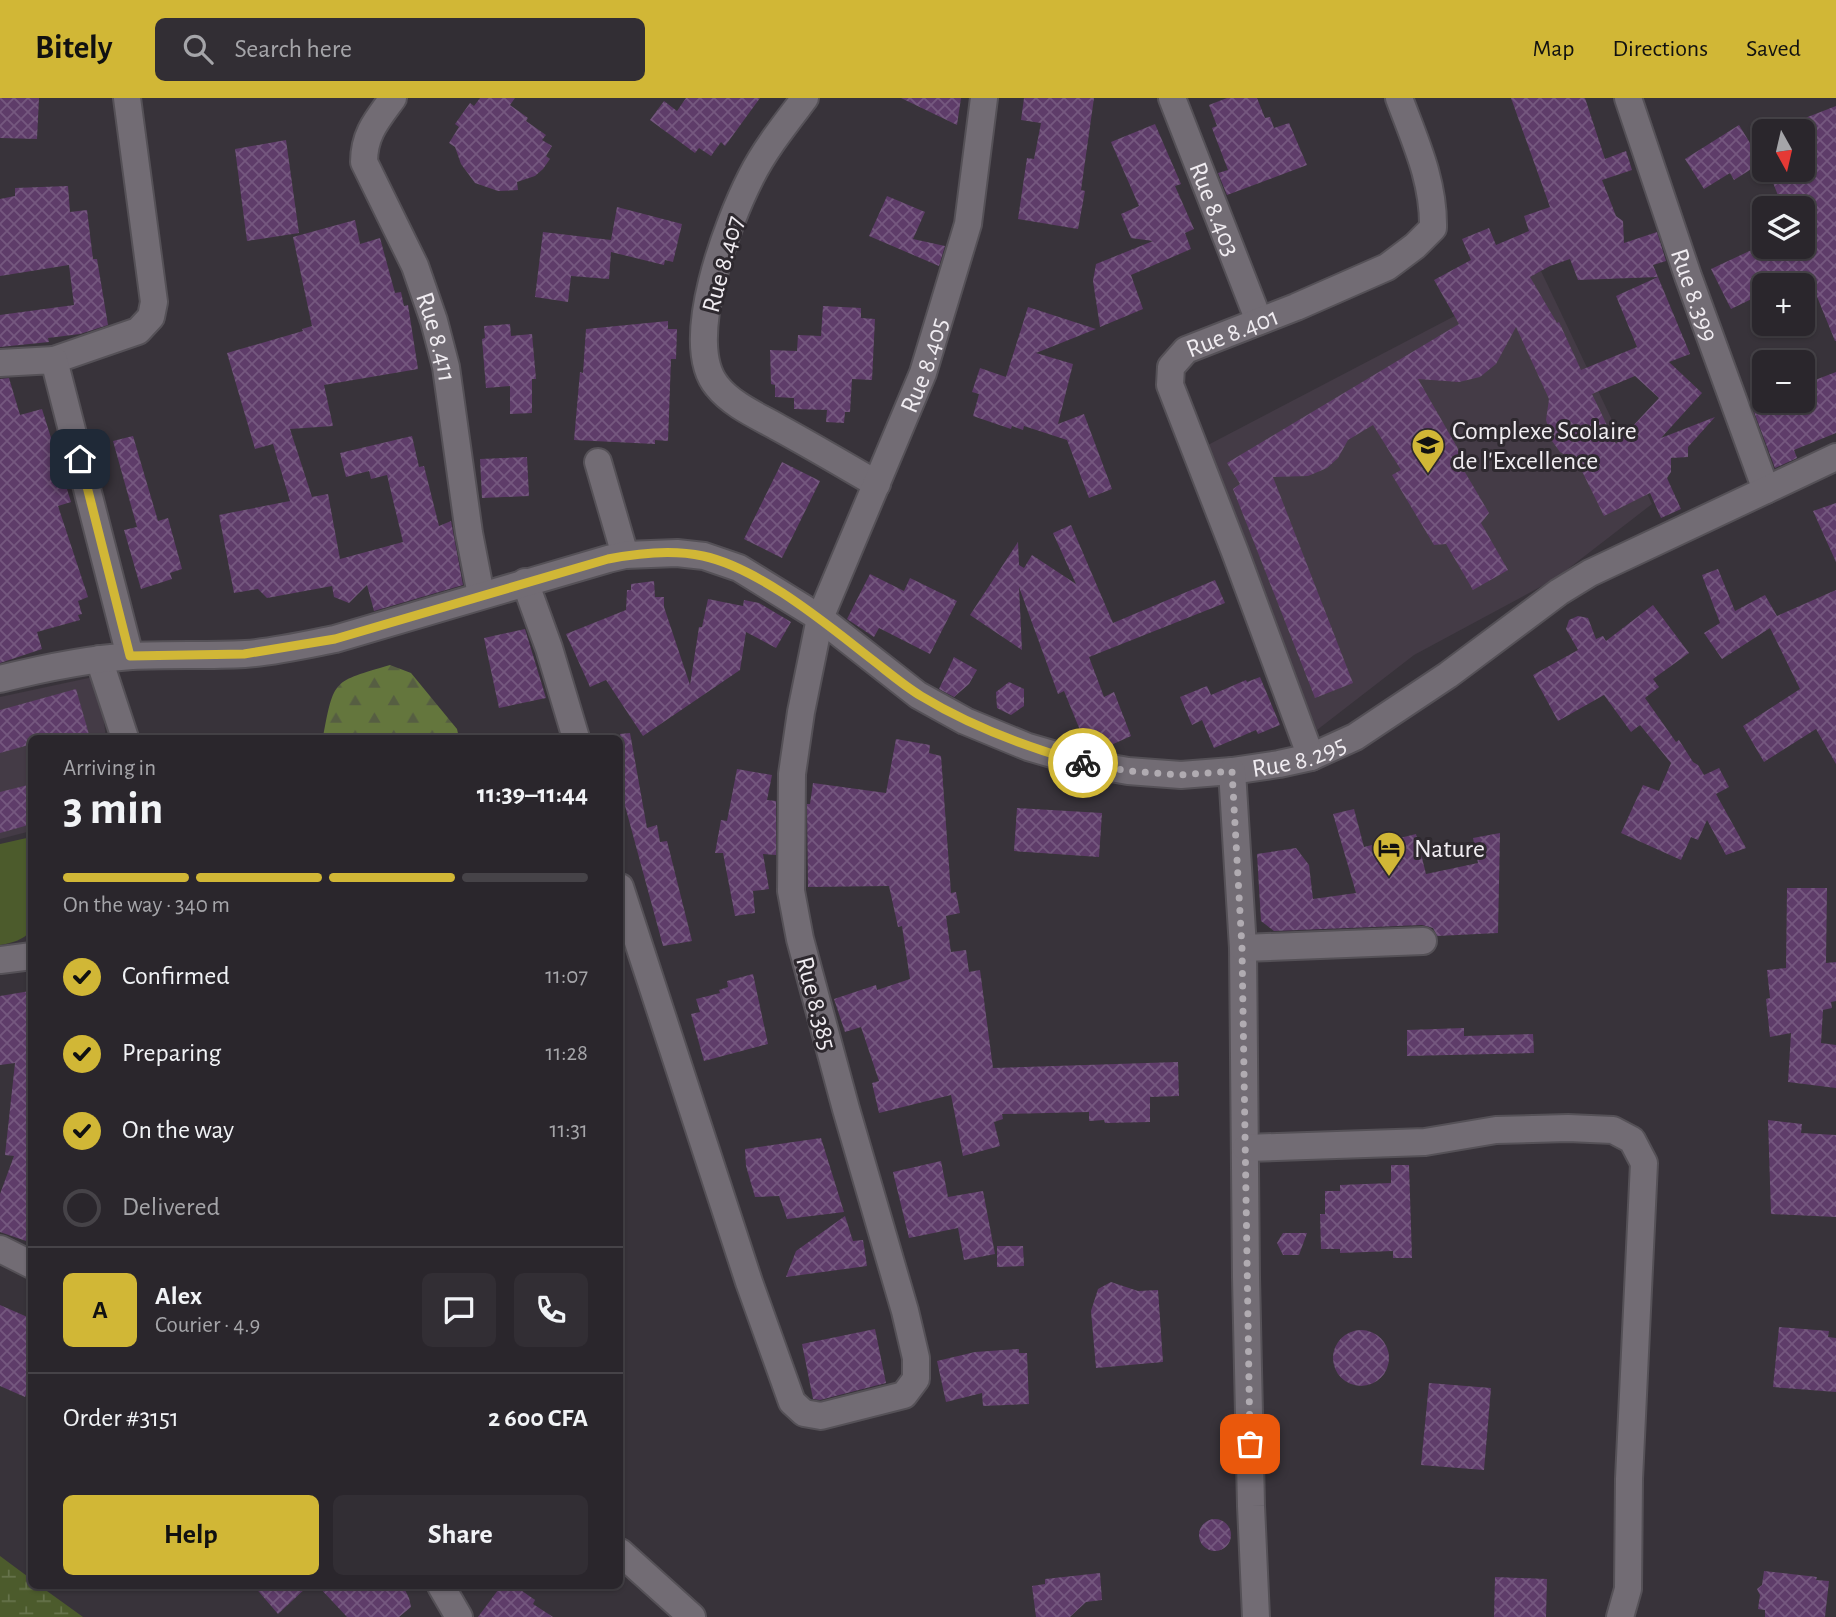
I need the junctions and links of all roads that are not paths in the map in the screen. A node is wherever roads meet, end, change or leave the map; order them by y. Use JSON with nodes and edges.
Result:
{"nodes":[{"id":1,"x":127,"y":98,"type":"edge"},
{"id":2,"x":393,"y":98,"type":"edge"},
{"id":3,"x":805,"y":98,"type":"edge"},
{"id":4,"x":984,"y":98,"type":"edge"},
{"id":5,"x":1172,"y":98,"type":"edge"},
{"id":6,"x":1399,"y":98,"type":"edge"},
{"id":7,"x":1628,"y":98,"type":"edge"},
{"id":8,"x":1259,"y":321,"type":"junction"},
{"id":9,"x":54,"y":360,"type":"junction"},
{"id":10,"x":0,"y":363,"type":"edge"},
{"id":11,"x":1836,"y":457,"type":"edge"},
{"id":12,"x":598,"y":462,"type":"dead end"},
{"id":13,"x":877,"y":484,"type":"junction"},
{"id":14,"x":1766,"y":490,"type":"junction"},
{"id":15,"x":625,"y":555,"type":"junction"},
{"id":16,"x":526,"y":582,"type":"junction"},
{"id":17,"x":481,"y":595,"type":"junction"},
{"id":18,"x":820,"y":618,"type":"junction"},
{"id":19,"x":130,"y":656,"type":"junction"},
{"id":20,"x":99,"y":659,"type":"junction"},
{"id":21,"x":0,"y":679,"type":"edge"},
{"id":22,"x":124,"y":735,"type":"edge"},
{"id":23,"x":575,"y":735,"type":"edge"},
{"id":24,"x":1311,"y":757,"type":"junction"},
{"id":25,"x":1232,"y":771,"type":"junction"},
{"id":26,"x":623,"y":896,"type":"edge"},
{"id":27,"x":1423,"y":941,"type":"dead end"},
{"id":28,"x":1242,"y":948,"type":"junction"},
{"id":29,"x":28,"y":957,"type":"edge"},
{"id":30,"x":0,"y":961,"type":"edge"},
{"id":31,"x":1246,"y":1148,"type":"junction"},
{"id":32,"x":0,"y":1249,"type":"edge"},
{"id":33,"x":28,"y":1263,"type":"edge"},
{"id":34,"x":623,"y":1555,"type":"edge"},
{"id":35,"x":442,"y":1589,"type":"edge"},
{"id":36,"x":459,"y":1617,"type":"edge"},
{"id":37,"x":692,"y":1617,"type":"edge"},
{"id":38,"x":1256,"y":1617,"type":"edge"},
{"id":39,"x":1620,"y":1617,"type":"edge"}],
"edges":[{"from":1,"to":9,"type":"street"},
{"from":2,"to":17,"type":"street","name":"Rue 8.411"},
{"from":3,"to":13,"type":"street","name":"Rue 8.407"},
{"from":4,"to":13,"type":"street","name":"Rue 8.405"},
{"from":5,"to":8,"type":"street","name":"Rue 8.403"},
{"from":6,"to":8,"type":"street","name":"Rue 8.401"},
{"from":7,"to":14,"type":"street","name":"Rue 8.399"},
{"from":8,"to":24,"type":"street","name":"Rue 8.401"},
{"from":9,"to":10,"type":"street"},
{"from":9,"to":19,"type":"street"},
{"from":11,"to":14,"type":"street","name":"Rue 8.295"},
{"from":12,"to":15,"type":"street"},
{"from":13,"to":18,"type":"street","name":"Rue 8.405"},
{"from":14,"to":24,"type":"street","name":"Rue 8.295"},
{"from":15,"to":16,"type":"street","name":"Rue 8.295"},
{"from":15,"to":18,"type":"street","name":"Rue 8.295"},
{"from":16,"to":17,"type":"street","name":"Rue 8.295"},
{"from":16,"to":23,"type":"street"},
{"from":17,"to":19,"type":"street","name":"Rue 8.295"},
{"from":18,"to":25,"type":"street","name":"Rue 8.295"},
{"from":18,"to":26,"type":"street","name":"Rue 8.385"},
{"from":19,"to":20,"type":"street","name":"Rue 8.295"},
{"from":20,"to":21,"type":"street","name":"Rue 8.295"},
{"from":20,"to":22,"type":"street"},
{"from":24,"to":25,"type":"street","name":"Rue 8.295"},
{"from":25,"to":28,"type":"street"},
{"from":27,"to":28,"type":"street"},
{"from":28,"to":31,"type":"street"},
{"from":29,"to":30,"type":"street"},
{"from":31,"to":38,"type":"street"},
{"from":31,"to":39,"type":"street"},
{"from":32,"to":33,"type":"street"},
{"from":34,"to":37,"type":"street"},
{"from":35,"to":36,"type":"street"}]}
